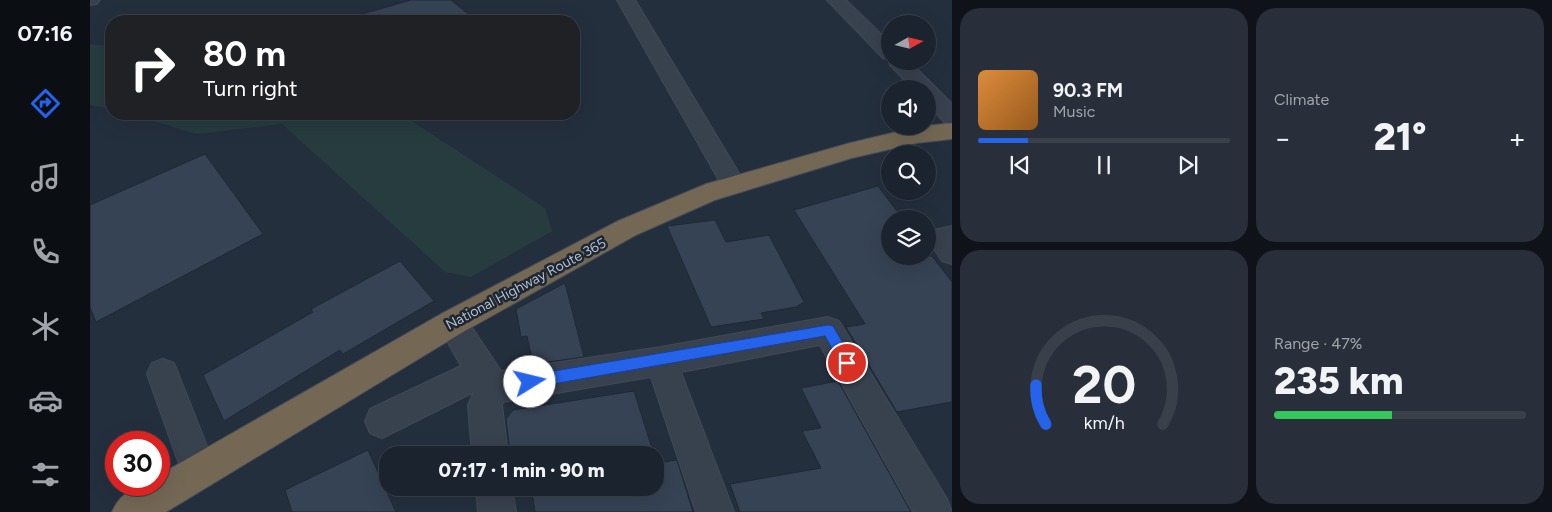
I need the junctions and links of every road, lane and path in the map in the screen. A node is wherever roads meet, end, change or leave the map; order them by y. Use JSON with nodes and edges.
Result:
{"nodes":[{"id":1,"x":626,"y":0,"type":"edge"},
{"id":2,"x":836,"y":0,"type":"edge"},
{"id":3,"x":881,"y":45,"type":"edge"},
{"id":4,"x":907,"y":70,"type":"edge"},
{"id":5,"x":916,"y":80,"type":"edge"},
{"id":6,"x":936,"y":100,"type":"edge"},
{"id":7,"x":952,"y":117,"type":"edge"},
{"id":8,"x":952,"y":131,"type":"edge"},
{"id":9,"x":734,"y":184,"type":"junction"},
{"id":10,"x":952,"y":236,"type":"edge"},
{"id":11,"x":952,"y":253,"type":"edge"},
{"id":12,"x":452,"y":323,"type":"junction"},
{"id":13,"x":661,"y":360,"type":"junction"},
{"id":14,"x":163,"y":374,"type":"dead end"},
{"id":15,"x":488,"y":379,"type":"junction"},
{"id":16,"x":382,"y":422,"type":"dead end"},
{"id":17,"x":489,"y":446,"type":"edge"},
{"id":18,"x":199,"y":472,"type":"junction"},
{"id":19,"x":495,"y":496,"type":"edge"},
{"id":20,"x":166,"y":502,"type":"edge"},
{"id":21,"x":131,"y":512,"type":"edge"},
{"id":22,"x":497,"y":512,"type":"edge"},
{"id":23,"x":715,"y":512,"type":"edge"},
{"id":24,"x":934,"y":512,"type":"edge"}],
"edges":[{"from":1,"to":9,"type":"street"},
{"from":2,"to":3,"type":"street"},
{"from":4,"to":5,"type":"street"},
{"from":6,"to":7,"type":"street"},
{"from":8,"to":9,"type":"highway","name":"National Highway Route 365"},
{"from":9,"to":12,"type":"highway","name":"National Highway Route 365"},
{"from":10,"to":11,"type":"street"},
{"from":12,"to":15,"type":"street"},
{"from":12,"to":18,"type":"highway","name":"National Highway Route 365"},
{"from":13,"to":15,"type":"street"},
{"from":13,"to":23,"type":"street"},
{"from":13,"to":24,"type":"street"},
{"from":14,"to":18,"type":"street"},
{"from":15,"to":16,"type":"street"},
{"from":15,"to":17,"type":"street"},
{"from":18,"to":20,"type":"highway","name":"National Highway Route 365"},
{"from":19,"to":22,"type":"street"},
{"from":20,"to":21,"type":"highway","name":"National Highway Route 365"}]}
